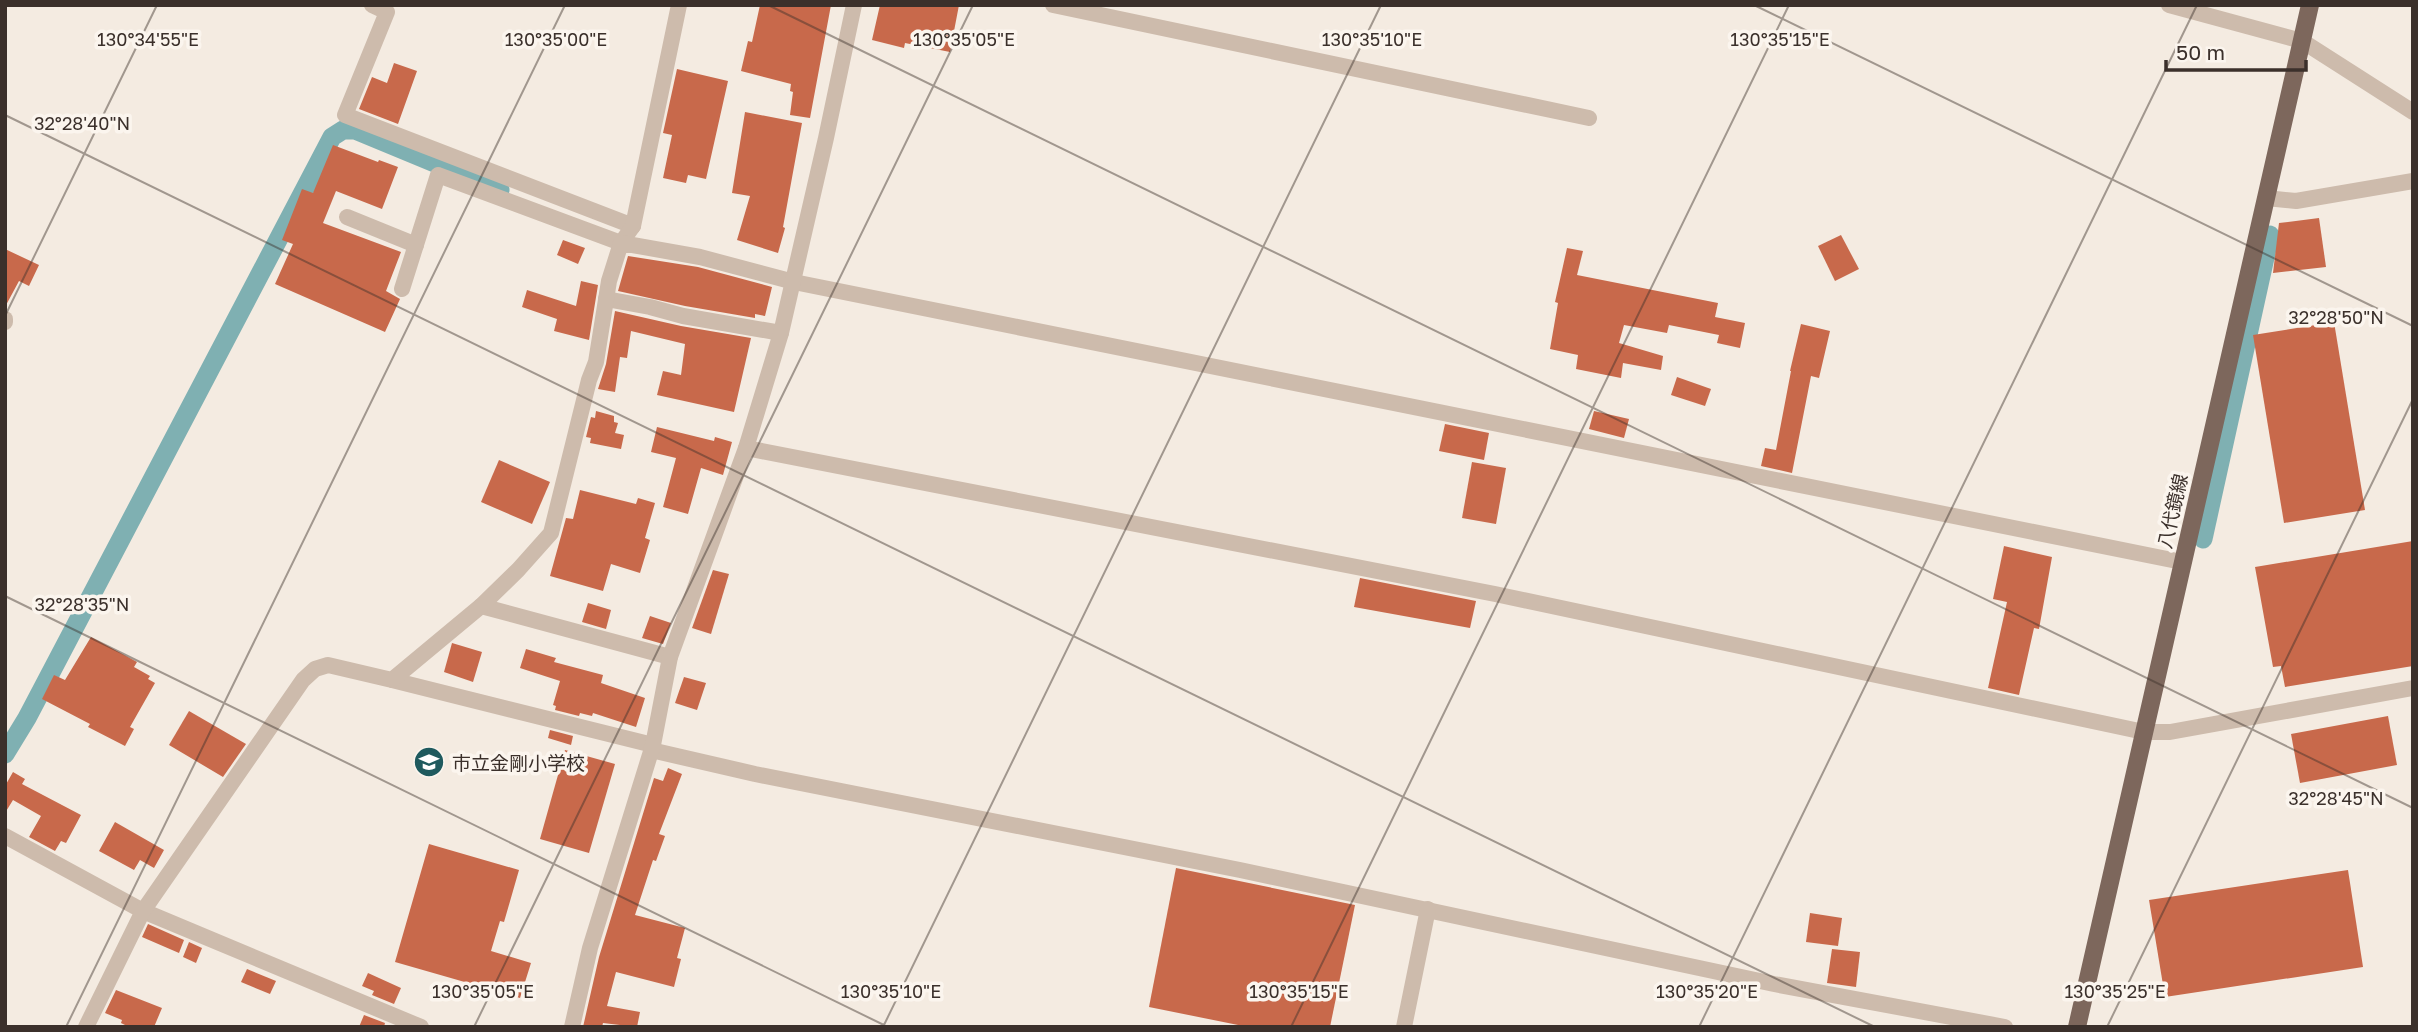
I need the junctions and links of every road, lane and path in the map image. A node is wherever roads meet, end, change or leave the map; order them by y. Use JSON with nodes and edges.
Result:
{"nodes":[{"id":1,"x":372,"y":5,"type":"edge"},
{"id":2,"x":679,"y":5,"type":"edge"},
{"id":3,"x":854,"y":5,"type":"edge"},
{"id":4,"x":1053,"y":5,"type":"edge"},
{"id":5,"x":2169,"y":5,"type":"edge"},
{"id":6,"x":2310,"y":5,"type":"edge"},
{"id":7,"x":2302,"y":41,"type":"junction"},
{"id":8,"x":2413,"y":112,"type":"edge"},
{"id":9,"x":1589,"y":118,"type":"dead end"},
{"id":10,"x":2413,"y":181,"type":"edge"},
{"id":11,"x":2266,"y":198,"type":"junction"},
{"id":12,"x":347,"y":217,"type":"dead end"},
{"id":13,"x":633,"y":226,"type":"junction"},
{"id":14,"x":621,"y":243,"type":"junction"},
{"id":15,"x":416,"y":245,"type":"junction"},
{"id":16,"x":794,"y":282,"type":"junction"},
{"id":17,"x":402,"y":289,"type":"dead end"},
{"id":18,"x":606,"y":299,"type":"junction"},
{"id":19,"x":781,"y":333,"type":"junction"},
{"id":20,"x":746,"y":447,"type":"junction"},
{"id":21,"x":2182,"y":562,"type":"junction"},
{"id":22,"x":481,"y":606,"type":"junction"},
{"id":23,"x":670,"y":657,"type":"junction"},
{"id":24,"x":392,"y":680,"type":"junction"},
{"id":25,"x":2413,"y":688,"type":"edge"},
{"id":26,"x":2144,"y":732,"type":"junction"},
{"id":27,"x":652,"y":748,"type":"junction"},
{"id":28,"x":5,"y":835,"type":"edge"},
{"id":29,"x":1428,"y":909,"type":"junction"},
{"id":30,"x":144,"y":911,"type":"junction"},
{"id":31,"x":86,"y":1027,"type":"edge"},
{"id":32,"x":421,"y":1027,"type":"edge"},
{"id":33,"x":572,"y":1027,"type":"edge"},
{"id":34,"x":1404,"y":1027,"type":"edge"},
{"id":35,"x":2005,"y":1027,"type":"edge"},
{"id":36,"x":2077,"y":1027,"type":"edge"}],
"edges":[{"from":1,"to":13,"type":"street"},
{"from":2,"to":13,"type":"street"},
{"from":3,"to":16,"type":"street"},
{"from":4,"to":9,"type":"street"},
{"from":5,"to":7,"type":"street"},
{"from":6,"to":7,"type":"main road","name":"八代鏡線"},
{"from":7,"to":8,"type":"street"},
{"from":7,"to":11,"type":"main road","name":"八代鏡線"},
{"from":10,"to":11,"type":"street"},
{"from":11,"to":21,"type":"main road","name":"八代鏡線"},
{"from":12,"to":15,"type":"street"},
{"from":13,"to":14,"type":"street"},
{"from":14,"to":15,"type":"street"},
{"from":14,"to":16,"type":"street"},
{"from":14,"to":18,"type":"street"},
{"from":15,"to":17,"type":"street"},
{"from":16,"to":19,"type":"street"},
{"from":16,"to":21,"type":"street"},
{"from":18,"to":19,"type":"street"},
{"from":18,"to":22,"type":"street"},
{"from":19,"to":20,"type":"street"},
{"from":20,"to":23,"type":"street"},
{"from":20,"to":26,"type":"street"},
{"from":21,"to":26,"type":"main road","name":"八代鏡線"},
{"from":22,"to":23,"type":"street"},
{"from":22,"to":24,"type":"street"},
{"from":23,"to":27,"type":"street"},
{"from":24,"to":27,"type":"street"},
{"from":24,"to":30,"type":"street"},
{"from":25,"to":26,"type":"street"},
{"from":26,"to":36,"type":"main road","name":"八代鏡線"},
{"from":27,"to":29,"type":"street"},
{"from":27,"to":33,"type":"street"},
{"from":28,"to":30,"type":"street"},
{"from":29,"to":34,"type":"street"},
{"from":29,"to":35,"type":"street"},
{"from":30,"to":31,"type":"street"},
{"from":30,"to":32,"type":"street"}]}
